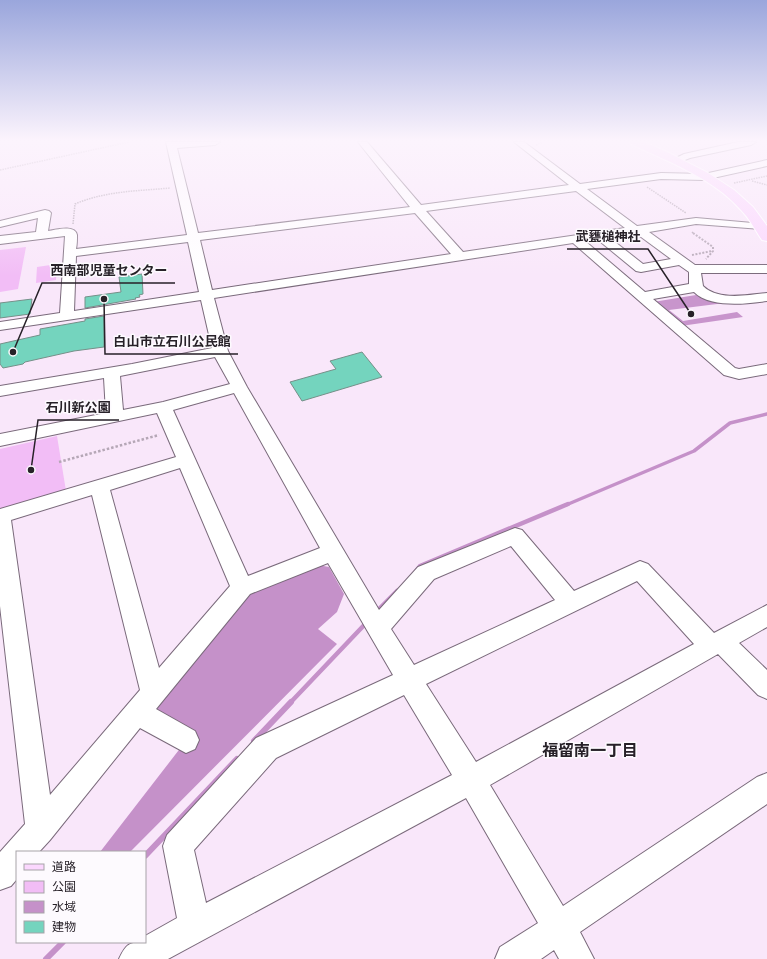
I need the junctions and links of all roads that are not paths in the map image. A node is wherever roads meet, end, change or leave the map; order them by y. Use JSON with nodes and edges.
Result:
{"nodes":[{"id":1,"x":182,"y":187,"type":"edge"},
{"id":2,"x":400,"y":187,"type":"edge"},
{"id":3,"x":577,"y":187,"type":"joint"},
{"id":4,"x":720,"y":187,"type":"edge"},
{"id":5,"x":418,"y":209,"type":"junction"},
{"id":6,"x":0,"y":224,"type":"edge"},
{"id":7,"x":761,"y":226,"type":"junction"},
{"id":8,"x":638,"y":231,"type":"junction"},
{"id":9,"x":41,"y":235,"type":"junction"},
{"id":10,"x":600,"y":236,"type":"junction"},
{"id":11,"x":767,"y":236,"type":"edge"},
{"id":12,"x":193,"y":237,"type":"junction"},
{"id":13,"x":0,"y":240,"type":"edge"},
{"id":14,"x":576,"y":240,"type":"junction"},
{"id":15,"x":71,"y":253,"type":"junction"},
{"id":16,"x":460,"y":256,"type":"junction"},
{"id":17,"x":681,"y":261,"type":"junction"},
{"id":18,"x":692,"y":269,"type":"junction"},
{"id":19,"x":767,"y":269,"type":"edge"},
{"id":20,"x":697,"y":287,"type":"junction"},
{"id":21,"x":206,"y":295,"type":"junction"},
{"id":22,"x":641,"y":297,"type":"junction"},
{"id":23,"x":767,"y":297,"type":"edge"},
{"id":24,"x":67,"y":316,"type":"junction"},
{"id":25,"x":0,"y":326,"type":"edge"},
{"id":26,"x":220,"y":351,"type":"junction"},
{"id":27,"x":767,"y":369,"type":"edge"},
{"id":28,"x":112,"y":373,"type":"junction"},
{"id":29,"x":238,"y":387,"type":"junction"},
{"id":30,"x":0,"y":391,"type":"edge"},
{"id":31,"x":163,"y":407,"type":"junction"},
{"id":32,"x":115,"y":417,"type":"junction"},
{"id":33,"x":0,"y":440,"type":"edge"},
{"id":34,"x":186,"y":460,"type":"junction"},
{"id":35,"x":99,"y":486,"type":"junction"},
{"id":36,"x":0,"y":517,"type":"edge"},
{"id":37,"x":334,"y":552,"type":"junction"},
{"id":38,"x":242,"y":588,"type":"junction"},
{"id":39,"x":571,"y":603,"type":"junction"},
{"id":40,"x":767,"y":615,"type":"edge"},
{"id":41,"x":373,"y":621,"type":"junction"},
{"id":42,"x":716,"y":643,"type":"junction"},
{"id":43,"x":410,"y":680,"type":"junction"},
{"id":44,"x":767,"y":687,"type":"edge"},
{"id":45,"x":146,"y":703,"type":"junction"},
{"id":46,"x":186,"y":740,"type":"dead end"},
{"id":47,"x":471,"y":780,"type":"junction"},
{"id":48,"x":767,"y":787,"type":"edge"},
{"id":49,"x":40,"y":830,"type":"junction"},
{"id":50,"x":21,"y":851,"type":"edge"},
{"id":51,"x":16,"y":857,"type":"edge"},
{"id":52,"x":0,"y":875,"type":"edge"},
{"id":53,"x":195,"y":926,"type":"junction"},
{"id":54,"x":558,"y":928,"type":"junction"},
{"id":55,"x":136,"y":959,"type":"edge"},
{"id":56,"x":512,"y":959,"type":"edge"},
{"id":57,"x":577,"y":959,"type":"edge"}],
"edges":[{"from":1,"to":12,"type":"street"},
{"from":2,"to":5,"type":"street"},
{"from":3,"to":5,"type":"street"},
{"from":3,"to":8,"type":"street"},
{"from":4,"to":7,"type":"main road"},
{"from":5,"to":12,"type":"street"},
{"from":5,"to":16,"type":"street"},
{"from":6,"to":9,"type":"street"},
{"from":7,"to":8,"type":"street"},
{"from":7,"to":11,"type":"main road"},
{"from":8,"to":10,"type":"street"},
{"from":8,"to":17,"type":"street"},
{"from":9,"to":13,"type":"street"},
{"from":9,"to":15,"type":"street"},
{"from":10,"to":14,"type":"street"},
{"from":10,"to":17,"type":"street"},
{"from":12,"to":15,"type":"street"},
{"from":12,"to":21,"type":"street"},
{"from":14,"to":16,"type":"street"},
{"from":14,"to":22,"type":"street"},
{"from":15,"to":24,"type":"street"},
{"from":16,"to":21,"type":"street"},
{"from":17,"to":18,"type":"street"},
{"from":18,"to":19,"type":"street"},
{"from":18,"to":20,"type":"street"},
{"from":20,"to":22,"type":"street"},
{"from":20,"to":23,"type":"street"},
{"from":21,"to":24,"type":"street"},
{"from":21,"to":26,"type":"street"},
{"from":22,"to":27,"type":"street"},
{"from":24,"to":25,"type":"street"},
{"from":26,"to":28,"type":"street"},
{"from":26,"to":29,"type":"street"},
{"from":28,"to":30,"type":"street"},
{"from":28,"to":32,"type":"street"},
{"from":29,"to":31,"type":"street"},
{"from":29,"to":37,"type":"street"},
{"from":31,"to":32,"type":"street"},
{"from":31,"to":34,"type":"street"},
{"from":32,"to":33,"type":"street"},
{"from":34,"to":35,"type":"street"},
{"from":34,"to":38,"type":"street"},
{"from":35,"to":36,"type":"street"},
{"from":35,"to":45,"type":"street"},
{"from":36,"to":49,"type":"street"},
{"from":37,"to":38,"type":"street"},
{"from":37,"to":41,"type":"street"},
{"from":38,"to":45,"type":"street"},
{"from":39,"to":41,"type":"street"},
{"from":39,"to":42,"type":"street"},
{"from":39,"to":43,"type":"street"},
{"from":40,"to":42,"type":"street"},
{"from":41,"to":43,"type":"street"},
{"from":42,"to":44,"type":"street"},
{"from":42,"to":47,"type":"street"},
{"from":43,"to":47,"type":"street"},
{"from":43,"to":53,"type":"street"},
{"from":45,"to":46,"type":"street"},
{"from":45,"to":49,"type":"street"},
{"from":47,"to":53,"type":"street"},
{"from":47,"to":54,"type":"street"},
{"from":48,"to":54,"type":"street"},
{"from":49,"to":50,"type":"street"},
{"from":51,"to":52,"type":"street"},
{"from":53,"to":55,"type":"street"},
{"from":54,"to":56,"type":"street"},
{"from":54,"to":57,"type":"street"}]}
